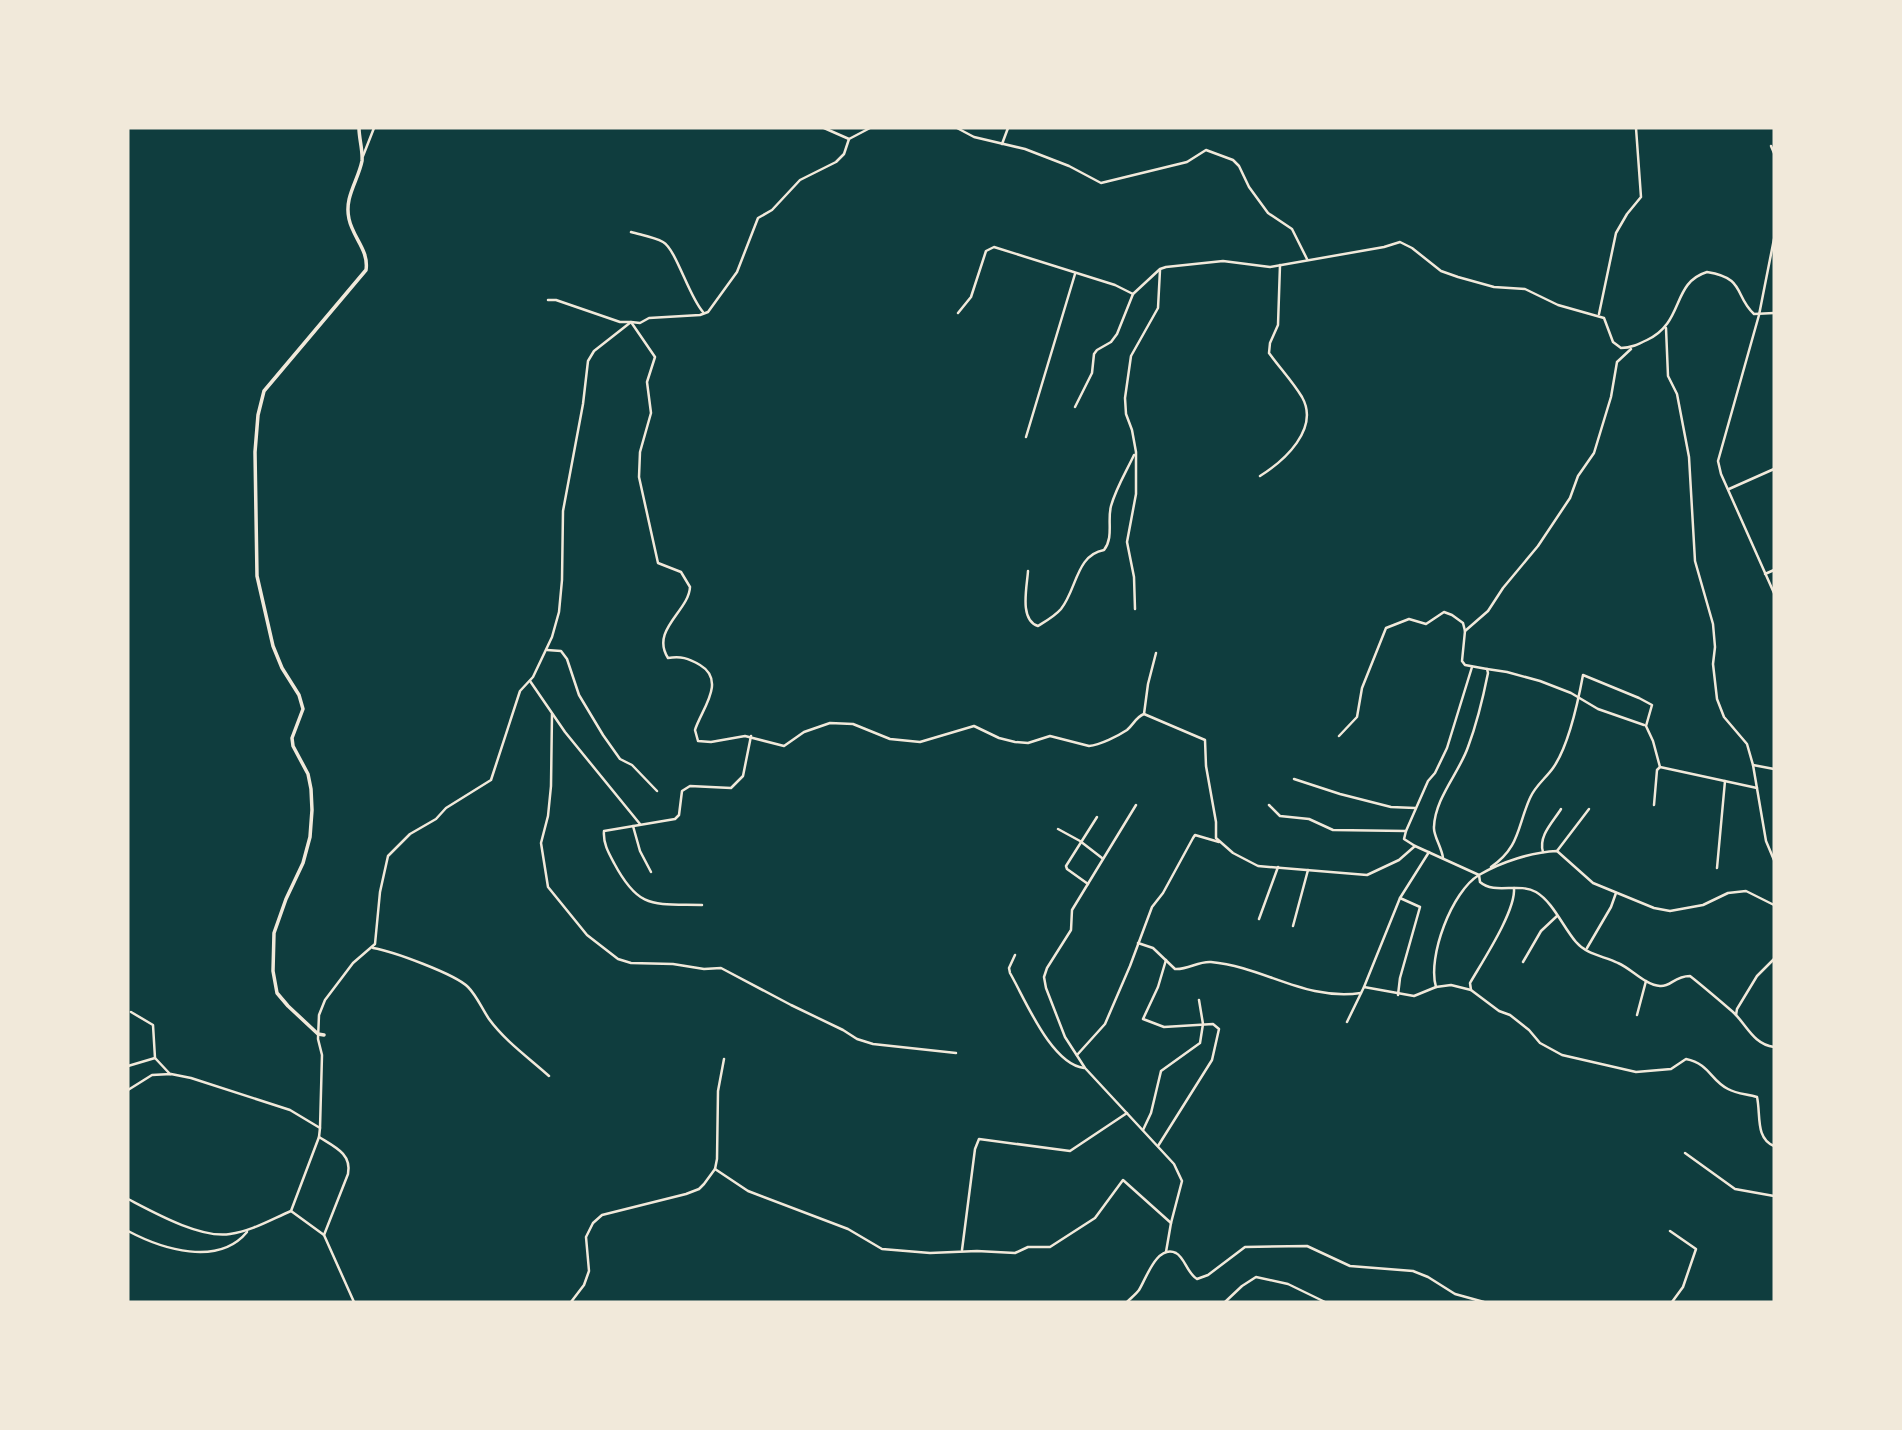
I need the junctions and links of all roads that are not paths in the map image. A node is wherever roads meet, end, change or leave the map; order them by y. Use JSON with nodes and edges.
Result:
{"nodes":[{"id":1,"x":359,"y":128,"type":"edge"},
{"id":2,"x":374,"y":128,"type":"edge"},
{"id":3,"x":824,"y":128,"type":"edge"},
{"id":4,"x":870,"y":128,"type":"edge"},
{"id":5,"x":957,"y":128,"type":"edge"},
{"id":6,"x":1009,"y":128,"type":"edge"},
{"id":7,"x":1636,"y":128,"type":"edge"},
{"id":8,"x":849,"y":139,"type":"junction"},
{"id":9,"x":1002,"y":145,"type":"junction"},
{"id":10,"x":1771,"y":146,"type":"dead end"},
{"id":11,"x":1774,"y":153,"type":"edge"},
{"id":12,"x":362,"y":159,"type":"junction"},
{"id":13,"x":631,"y":232,"type":"dead end"},
{"id":14,"x":1774,"y":239,"type":"edge"},
{"id":15,"x":1307,"y":259,"type":"junction"},
{"id":16,"x":1280,"y":265,"type":"junction"},
{"id":17,"x":1160,"y":269,"type":"junction"},
{"id":18,"x":1074,"y":274,"type":"junction"},
{"id":19,"x":1133,"y":294,"type":"junction"},
{"id":20,"x":548,"y":300,"type":"dead end"},
{"id":21,"x":958,"y":313,"type":"dead end"},
{"id":22,"x":1774,"y":313,"type":"edge"},
{"id":23,"x":704,"y":314,"type":"junction"},
{"id":24,"x":1598,"y":315,"type":"junction"},
{"id":25,"x":1759,"y":315,"type":"junction"},
{"id":26,"x":631,"y":322,"type":"junction"},
{"id":27,"x":1666,"y":328,"type":"junction"},
{"id":28,"x":1634,"y":346,"type":"junction"},
{"id":29,"x":1075,"y":407,"type":"dead end"},
{"id":30,"x":1026,"y":437,"type":"dead end"},
{"id":31,"x":1136,"y":452,"type":"junction"},
{"id":32,"x":1774,"y":469,"type":"edge"},
{"id":33,"x":1259,"y":476,"type":"dead end"},
{"id":34,"x":1729,"y":489,"type":"junction"},
{"id":35,"x":1774,"y":570,"type":"edge"},
{"id":36,"x":1028,"y":571,"type":"dead end"},
{"id":37,"x":1765,"y":574,"type":"junction"},
{"id":38,"x":1774,"y":593,"type":"edge"},
{"id":39,"x":1135,"y":609,"type":"dead end"},
{"id":40,"x":1465,"y":631,"type":"junction"},
{"id":41,"x":547,"y":650,"type":"junction"},
{"id":42,"x":1156,"y":653,"type":"dead end"},
{"id":43,"x":1472,"y":667,"type":"junction"},
{"id":44,"x":1487,"y":669,"type":"junction"},
{"id":45,"x":530,"y":681,"type":"junction"},
{"id":46,"x":1579,"y":698,"type":"junction"},
{"id":47,"x":552,"y":714,"type":"junction"},
{"id":48,"x":1144,"y":714,"type":"junction"},
{"id":49,"x":1646,"y":726,"type":"junction"},
{"id":50,"x":751,"y":736,"type":"junction"},
{"id":51,"x":1339,"y":736,"type":"dead end"},
{"id":52,"x":1753,"y":765,"type":"junction"},
{"id":53,"x":1660,"y":767,"type":"junction"},
{"id":54,"x":1774,"y":769,"type":"edge"},
{"id":55,"x":1294,"y":779,"type":"dead end"},
{"id":56,"x":1725,"y":781,"type":"junction"},
{"id":57,"x":1756,"y":788,"type":"junction"},
{"id":58,"x":657,"y":791,"type":"dead end"},
{"id":59,"x":1136,"y":805,"type":"dead end"},
{"id":60,"x":1654,"y":805,"type":"dead end"},
{"id":61,"x":1269,"y":806,"type":"dead end"},
{"id":62,"x":1415,"y":808,"type":"junction"},
{"id":63,"x":1562,"y":809,"type":"dead end"},
{"id":64,"x":1589,"y":809,"type":"dead end"},
{"id":65,"x":1097,"y":817,"type":"dead end"},
{"id":66,"x":640,"y":824,"type":"junction"},
{"id":67,"x":633,"y":825,"type":"junction"},
{"id":68,"x":1058,"y":829,"type":"dead end"},
{"id":69,"x":1406,"y":831,"type":"junction"},
{"id":70,"x":1080,"y":841,"type":"junction"},
{"id":71,"x":1219,"y":842,"type":"junction"},
{"id":72,"x":1415,"y":846,"type":"junction"},
{"id":73,"x":1558,"y":851,"type":"junction"},
{"id":74,"x":1429,"y":852,"type":"junction"},
{"id":75,"x":1543,"y":852,"type":"junction"},
{"id":76,"x":1103,"y":858,"type":"junction"},
{"id":77,"x":1443,"y":858,"type":"junction"},
{"id":78,"x":1774,"y":860,"type":"edge"},
{"id":79,"x":1278,"y":867,"type":"junction"},
{"id":80,"x":1717,"y":868,"type":"dead end"},
{"id":81,"x":1489,"y":869,"type":"junction"},
{"id":82,"x":1308,"y":870,"type":"junction"},
{"id":83,"x":651,"y":872,"type":"dead end"},
{"id":84,"x":1479,"y":874,"type":"junction"},
{"id":85,"x":1088,"y":884,"type":"junction"},
{"id":86,"x":1514,"y":888,"type":"junction"},
{"id":87,"x":1616,"y":892,"type":"junction"},
{"id":88,"x":1400,"y":898,"type":"junction"},
{"id":89,"x":702,"y":905,"type":"dead end"},
{"id":90,"x":1774,"y":905,"type":"edge"},
{"id":91,"x":1557,"y":916,"type":"junction"},
{"id":92,"x":1259,"y":919,"type":"dead end"},
{"id":93,"x":1293,"y":926,"type":"dead end"},
{"id":94,"x":1138,"y":943,"type":"junction"},
{"id":95,"x":373,"y":948,"type":"junction"},
{"id":96,"x":1586,"y":949,"type":"junction"},
{"id":97,"x":1015,"y":955,"type":"dead end"},
{"id":98,"x":1774,"y":959,"type":"edge"},
{"id":99,"x":1166,"y":960,"type":"junction"},
{"id":100,"x":1522,"y":962,"type":"dead end"},
{"id":101,"x":1646,"y":981,"type":"junction"},
{"id":102,"x":1364,"y":987,"type":"junction"},
{"id":103,"x":1436,"y":987,"type":"junction"},
{"id":104,"x":1471,"y":990,"type":"junction"},
{"id":105,"x":1361,"y":993,"type":"junction"},
{"id":106,"x":1398,"y":995,"type":"junction"},
{"id":107,"x":1199,"y":1000,"type":"dead end"},
{"id":108,"x":131,"y":1012,"type":"dead end"},
{"id":109,"x":1736,"y":1014,"type":"junction"},
{"id":110,"x":1637,"y":1015,"type":"dead end"},
{"id":111,"x":1347,"y":1022,"type":"dead end"},
{"id":112,"x":1203,"y":1024,"type":"junction"},
{"id":113,"x":318,"y":1034,"type":"junction"},
{"id":114,"x":324,"y":1035,"type":"dead end"},
{"id":115,"x":1774,"y":1046,"type":"edge"},
{"id":116,"x":956,"y":1053,"type":"dead end"},
{"id":117,"x":1077,"y":1055,"type":"junction"},
{"id":118,"x":155,"y":1058,"type":"junction"},
{"id":119,"x":723,"y":1059,"type":"dead end"},
{"id":120,"x":128,"y":1066,"type":"edge"},
{"id":121,"x":1085,"y":1068,"type":"junction"},
{"id":122,"x":171,"y":1074,"type":"junction"},
{"id":123,"x":549,"y":1076,"type":"dead end"},
{"id":124,"x":128,"y":1090,"type":"edge"},
{"id":125,"x":1128,"y":1113,"type":"junction"},
{"id":126,"x":320,"y":1128,"type":"junction"},
{"id":127,"x":1143,"y":1130,"type":"junction"},
{"id":128,"x":319,"y":1137,"type":"junction"},
{"id":129,"x":1774,"y":1146,"type":"edge"},
{"id":130,"x":1158,"y":1147,"type":"junction"},
{"id":131,"x":1685,"y":1153,"type":"dead end"},
{"id":132,"x":715,"y":1169,"type":"junction"},
{"id":133,"x":1774,"y":1196,"type":"edge"},
{"id":134,"x":128,"y":1199,"type":"edge"},
{"id":135,"x":292,"y":1211,"type":"junction"},
{"id":136,"x":1171,"y":1223,"type":"junction"},
{"id":137,"x":248,"y":1230,"type":"junction"},
{"id":138,"x":128,"y":1231,"type":"edge"},
{"id":139,"x":1670,"y":1231,"type":"dead end"},
{"id":140,"x":324,"y":1235,"type":"junction"},
{"id":141,"x":962,"y":1251,"type":"junction"},
{"id":142,"x":1166,"y":1252,"type":"junction"},
{"id":143,"x":354,"y":1302,"type":"edge"},
{"id":144,"x":571,"y":1302,"type":"edge"},
{"id":145,"x":1128,"y":1302,"type":"edge"},
{"id":146,"x":1225,"y":1302,"type":"edge"},
{"id":147,"x":1325,"y":1302,"type":"edge"},
{"id":148,"x":1484,"y":1302,"type":"edge"},
{"id":149,"x":1672,"y":1302,"type":"edge"}],
"edges":[{"from":1,"to":12,"type":"street"},
{"from":2,"to":12,"type":"street"},
{"from":3,"to":8,"type":"street"},
{"from":4,"to":8,"type":"street"},
{"from":5,"to":9,"type":"street"},
{"from":6,"to":9,"type":"street"},
{"from":7,"to":24,"type":"street"},
{"from":8,"to":23,"type":"street"},
{"from":9,"to":15,"type":"street"},
{"from":10,"to":11,"type":"street"},
{"from":12,"to":113,"type":"street"},
{"from":13,"to":23,"type":"street"},
{"from":14,"to":25,"type":"street"},
{"from":15,"to":16,"type":"street"},
{"from":15,"to":24,"type":"street"},
{"from":16,"to":17,"type":"street"},
{"from":16,"to":33,"type":"street"},
{"from":17,"to":19,"type":"street"},
{"from":17,"to":31,"type":"street"},
{"from":18,"to":19,"type":"street"},
{"from":18,"to":21,"type":"street"},
{"from":18,"to":30,"type":"street"},
{"from":19,"to":29,"type":"street"},
{"from":20,"to":26,"type":"street"},
{"from":22,"to":25,"type":"street"},
{"from":23,"to":26,"type":"street"},
{"from":24,"to":28,"type":"street"},
{"from":25,"to":27,"type":"street"},
{"from":25,"to":34,"type":"street"},
{"from":26,"to":41,"type":"street"},
{"from":26,"to":50,"type":"street"},
{"from":27,"to":28,"type":"street"},
{"from":27,"to":52,"type":"street"},
{"from":28,"to":40,"type":"street"},
{"from":31,"to":36,"type":"street"},
{"from":31,"to":39,"type":"street"},
{"from":32,"to":34,"type":"street"},
{"from":34,"to":37,"type":"street"},
{"from":35,"to":37,"type":"street"},
{"from":37,"to":38,"type":"street"},
{"from":40,"to":43,"type":"street"},
{"from":40,"to":51,"type":"street"},
{"from":41,"to":45,"type":"street"},
{"from":41,"to":58,"type":"street"},
{"from":42,"to":48,"type":"street"},
{"from":43,"to":44,"type":"street"},
{"from":43,"to":62,"type":"street"},
{"from":44,"to":46,"type":"street"},
{"from":44,"to":77,"type":"street"},
{"from":45,"to":47,"type":"street"},
{"from":45,"to":95,"type":"street"},
{"from":46,"to":49,"type":"street"},
{"from":46,"to":49,"type":"street"},
{"from":46,"to":81,"type":"street"},
{"from":47,"to":66,"type":"street"},
{"from":47,"to":116,"type":"street"},
{"from":48,"to":50,"type":"street"},
{"from":48,"to":71,"type":"street"},
{"from":49,"to":53,"type":"street"},
{"from":50,"to":66,"type":"street"},
{"from":52,"to":54,"type":"street"},
{"from":52,"to":57,"type":"street"},
{"from":53,"to":56,"type":"street"},
{"from":53,"to":60,"type":"street"},
{"from":55,"to":62,"type":"street"},
{"from":56,"to":57,"type":"street"},
{"from":56,"to":80,"type":"street"},
{"from":57,"to":78,"type":"street"},
{"from":59,"to":76,"type":"street"},
{"from":61,"to":69,"type":"street"},
{"from":62,"to":69,"type":"street"},
{"from":63,"to":75,"type":"street"},
{"from":64,"to":73,"type":"street"},
{"from":65,"to":70,"type":"street"},
{"from":66,"to":67,"type":"street"},
{"from":67,"to":83,"type":"street"},
{"from":67,"to":89,"type":"street"},
{"from":68,"to":70,"type":"street"},
{"from":69,"to":72,"type":"street"},
{"from":70,"to":76,"type":"street"},
{"from":70,"to":85,"type":"street"},
{"from":71,"to":79,"type":"street"},
{"from":71,"to":94,"type":"street"},
{"from":72,"to":74,"type":"street"},
{"from":72,"to":82,"type":"street"},
{"from":73,"to":75,"type":"street"},
{"from":73,"to":87,"type":"street"},
{"from":74,"to":77,"type":"street"},
{"from":74,"to":88,"type":"street"},
{"from":75,"to":81,"type":"street"},
{"from":76,"to":85,"type":"street"},
{"from":77,"to":84,"type":"street"},
{"from":79,"to":82,"type":"street"},
{"from":79,"to":92,"type":"street"},
{"from":81,"to":84,"type":"street"},
{"from":82,"to":93,"type":"street"},
{"from":84,"to":86,"type":"street"},
{"from":84,"to":103,"type":"street"},
{"from":85,"to":117,"type":"street"},
{"from":86,"to":91,"type":"street"},
{"from":86,"to":104,"type":"street"},
{"from":87,"to":90,"type":"street"},
{"from":87,"to":96,"type":"street"},
{"from":88,"to":102,"type":"street"},
{"from":88,"to":106,"type":"street"},
{"from":91,"to":96,"type":"street"},
{"from":91,"to":100,"type":"street"},
{"from":94,"to":99,"type":"street"},
{"from":94,"to":117,"type":"street"},
{"from":95,"to":113,"type":"street"},
{"from":95,"to":123,"type":"street"},
{"from":96,"to":101,"type":"street"},
{"from":97,"to":121,"type":"street"},
{"from":98,"to":109,"type":"street"},
{"from":99,"to":105,"type":"street"},
{"from":99,"to":112,"type":"street"},
{"from":101,"to":109,"type":"street"},
{"from":101,"to":110,"type":"street"},
{"from":102,"to":105,"type":"street"},
{"from":102,"to":106,"type":"street"},
{"from":103,"to":104,"type":"street"},
{"from":103,"to":106,"type":"street"},
{"from":104,"to":129,"type":"street"},
{"from":105,"to":111,"type":"street"},
{"from":107,"to":112,"type":"street"},
{"from":108,"to":118,"type":"street"},
{"from":109,"to":115,"type":"street"},
{"from":112,"to":127,"type":"street"},
{"from":112,"to":130,"type":"street"},
{"from":113,"to":114,"type":"street"},
{"from":113,"to":126,"type":"street"},
{"from":117,"to":121,"type":"street"},
{"from":118,"to":120,"type":"street"},
{"from":118,"to":122,"type":"street"},
{"from":119,"to":132,"type":"street"},
{"from":121,"to":125,"type":"street"},
{"from":122,"to":124,"type":"street"},
{"from":122,"to":126,"type":"street"},
{"from":125,"to":127,"type":"street"},
{"from":125,"to":141,"type":"street"},
{"from":126,"to":128,"type":"street"},
{"from":127,"to":130,"type":"street"},
{"from":128,"to":135,"type":"street"},
{"from":128,"to":140,"type":"street"},
{"from":130,"to":136,"type":"street"},
{"from":131,"to":133,"type":"street"},
{"from":132,"to":141,"type":"street"},
{"from":132,"to":144,"type":"street"},
{"from":134,"to":137,"type":"street"},
{"from":135,"to":137,"type":"street"},
{"from":135,"to":140,"type":"street"},
{"from":136,"to":141,"type":"street"},
{"from":136,"to":142,"type":"street"},
{"from":137,"to":138,"type":"street"},
{"from":139,"to":149,"type":"street"},
{"from":140,"to":143,"type":"street"},
{"from":142,"to":145,"type":"street"},
{"from":142,"to":148,"type":"street"},
{"from":146,"to":147,"type":"street"}]}
